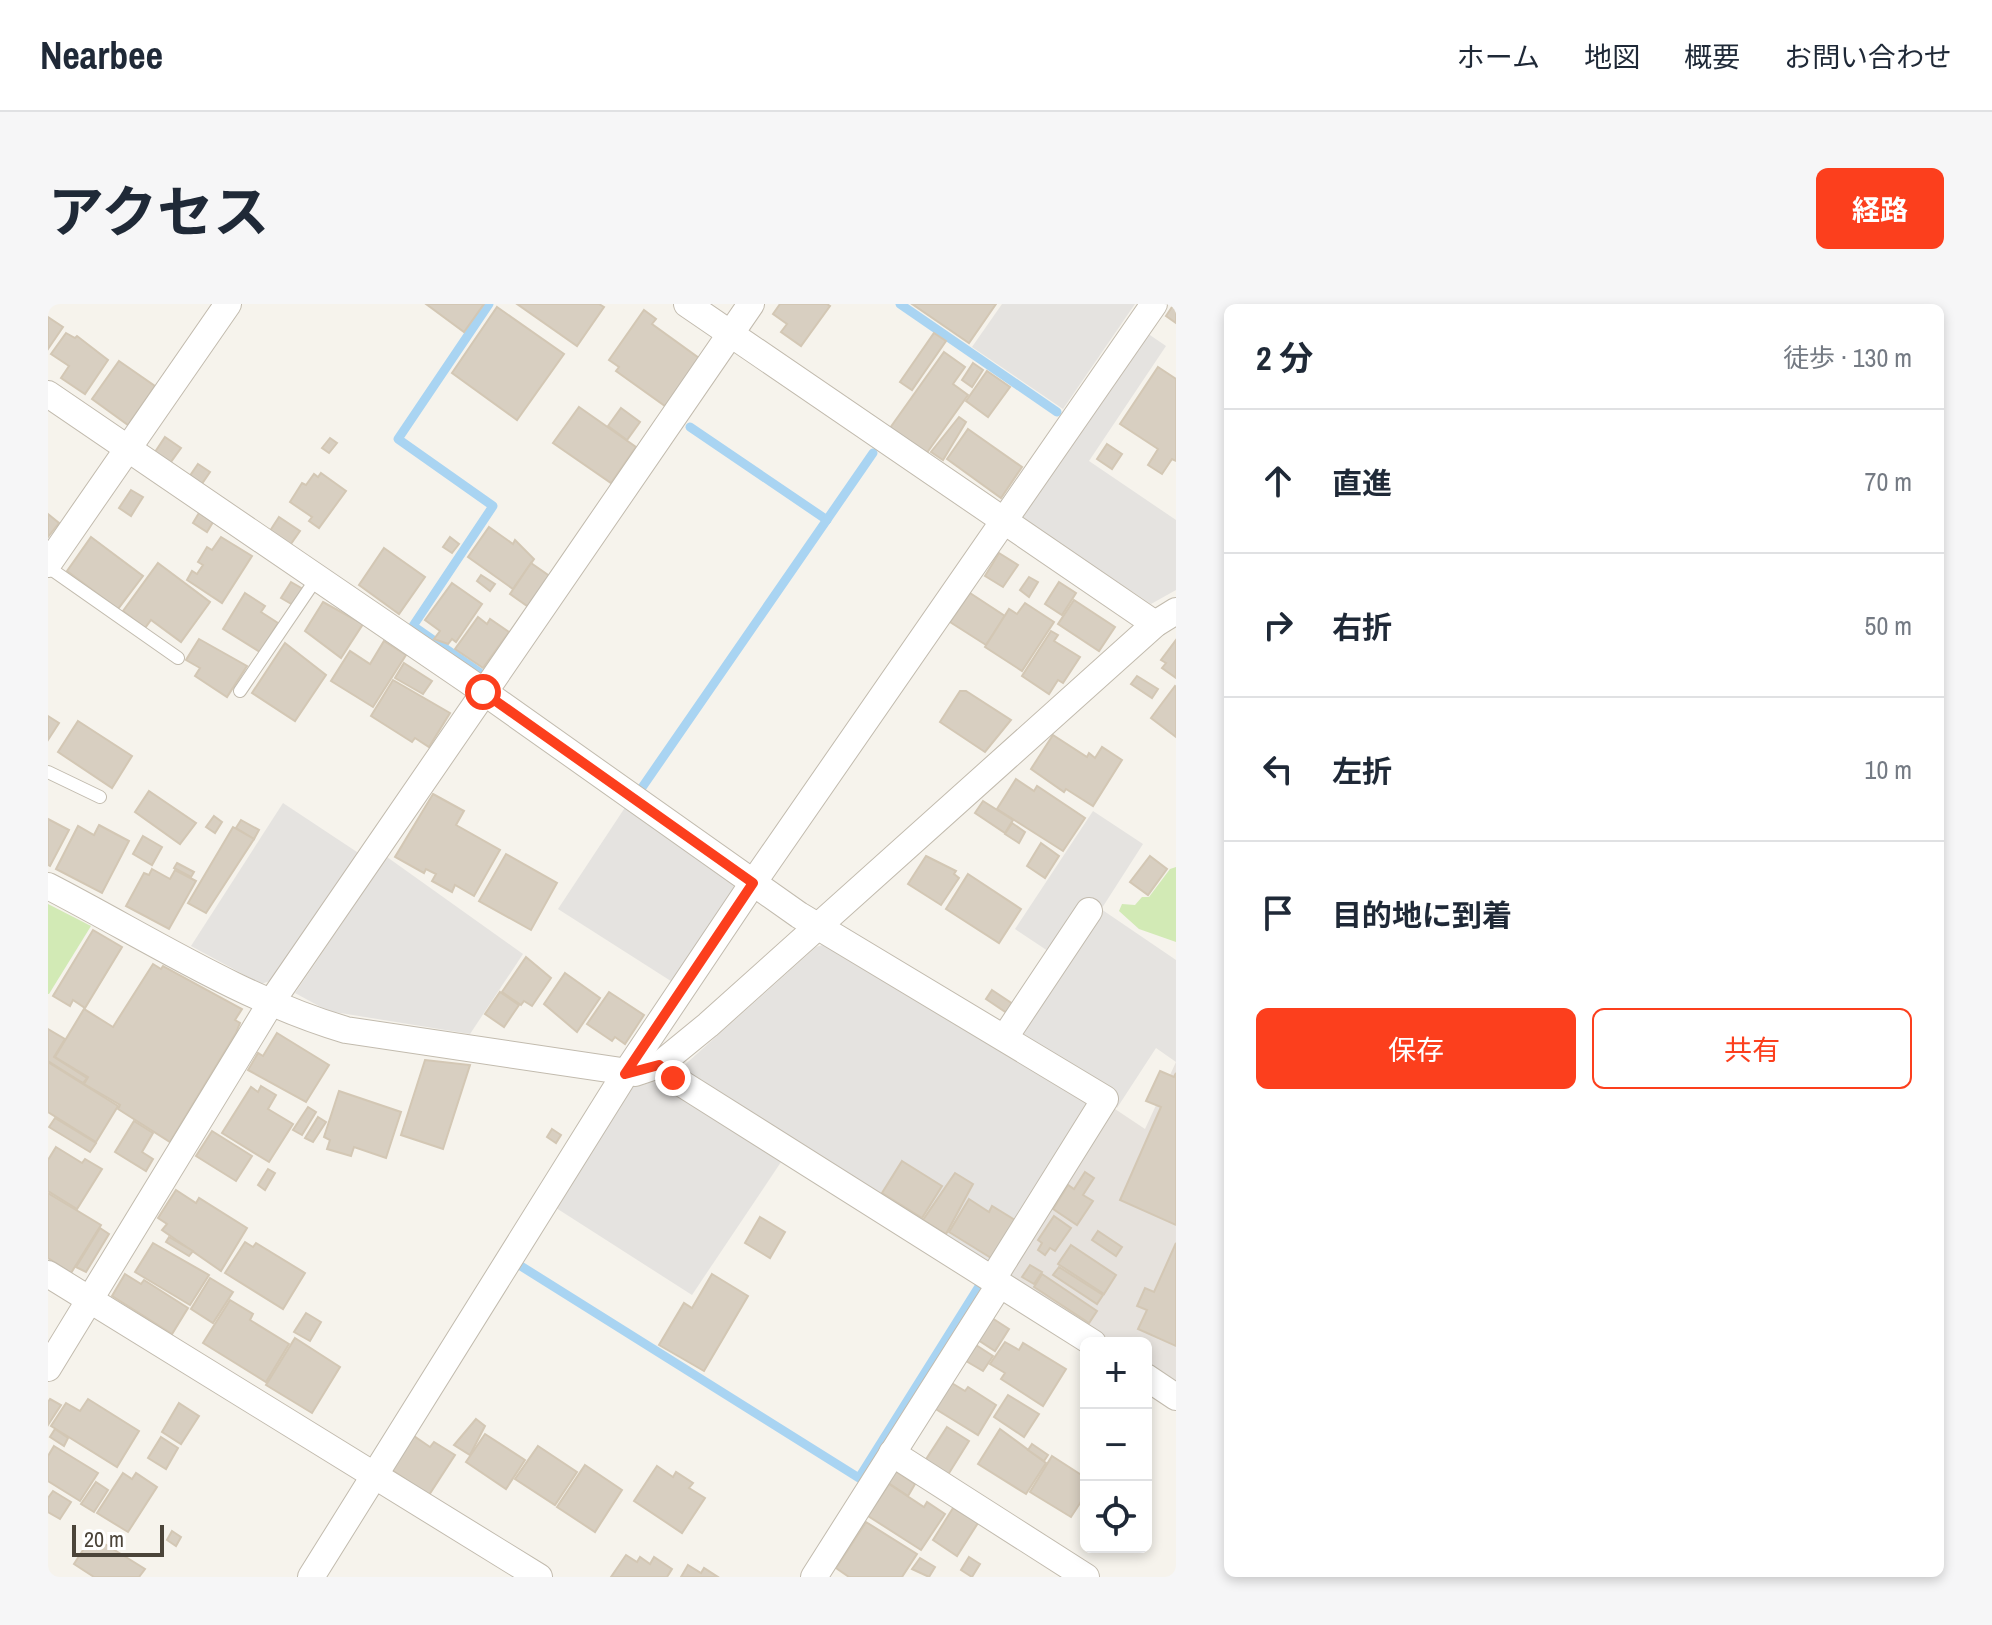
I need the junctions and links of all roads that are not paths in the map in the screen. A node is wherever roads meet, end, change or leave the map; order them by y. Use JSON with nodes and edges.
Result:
{"nodes":[{"id":1,"x":228,"y":304,"type":"edge"},
{"id":2,"x":687,"y":304,"type":"edge"},
{"id":3,"x":751,"y":304,"type":"edge"},
{"id":4,"x":1154,"y":304,"type":"edge"},
{"id":5,"x":730,"y":335,"type":"junction"},
{"id":6,"x":48,"y":394,"type":"edge"},
{"id":7,"x":127,"y":449,"type":"junction"},
{"id":8,"x":1005,"y":522,"type":"junction"},
{"id":9,"x":48,"y":565,"type":"edge"},
{"id":10,"x":316,"y":579,"type":"junction"},
{"id":11,"x":1166,"y":617,"type":"edge"},
{"id":12,"x":178,"y":658,"type":"dead end"},
{"id":13,"x":240,"y":691,"type":"dead end"},
{"id":14,"x":483,"y":692,"type":"junction"},
{"id":15,"x":48,"y":772,"type":"edge"},
{"id":16,"x":100,"y":797,"type":"dead end"},
{"id":17,"x":753,"y":883,"type":"junction"},
{"id":18,"x":48,"y":886,"type":"edge"},
{"id":19,"x":1089,"y":911,"type":"dead end"},
{"id":20,"x":820,"y":926,"type":"junction"},
{"id":21,"x":272,"y":1001,"type":"junction"},
{"id":22,"x":1005,"y":1037,"type":"junction"},
{"id":23,"x":659,"y":1065,"type":"junction"},
{"id":24,"x":625,"y":1074,"type":"junction"},
{"id":25,"x":48,"y":1274,"type":"edge"},
{"id":26,"x":997,"y":1281,"type":"junction"},
{"id":27,"x":91,"y":1301,"type":"junction"},
{"id":28,"x":1084,"y":1337,"type":"edge"},
{"id":29,"x":48,"y":1368,"type":"edge"},
{"id":30,"x":1152,"y":1381,"type":"edge"},
{"id":31,"x":1176,"y":1397,"type":"edge"},
{"id":32,"x":892,"y":1453,"type":"junction"},
{"id":33,"x":372,"y":1474,"type":"junction"},
{"id":34,"x":311,"y":1577,"type":"edge"},
{"id":35,"x":539,"y":1577,"type":"edge"},
{"id":36,"x":814,"y":1577,"type":"edge"},
{"id":37,"x":1086,"y":1577,"type":"edge"}],
"edges":[{"from":1,"to":7,"type":"street"},
{"from":2,"to":5,"type":"street"},
{"from":3,"to":5,"type":"street"},
{"from":4,"to":8,"type":"street"},
{"from":5,"to":8,"type":"street"},
{"from":5,"to":14,"type":"street"},
{"from":6,"to":7,"type":"street"},
{"from":7,"to":9,"type":"street"},
{"from":7,"to":10,"type":"street"},
{"from":8,"to":11,"type":"street"},
{"from":8,"to":17,"type":"street"},
{"from":9,"to":12,"type":"lane"},
{"from":10,"to":13,"type":"lane"},
{"from":10,"to":14,"type":"street"},
{"from":11,"to":20,"type":"street"},
{"from":14,"to":17,"type":"street"},
{"from":14,"to":21,"type":"street"},
{"from":15,"to":16,"type":"lane"},
{"from":17,"to":20,"type":"street"},
{"from":17,"to":24,"type":"street"},
{"from":18,"to":21,"type":"street"},
{"from":19,"to":22,"type":"street"},
{"from":20,"to":22,"type":"street"},
{"from":20,"to":23,"type":"street"},
{"from":21,"to":24,"type":"street"},
{"from":21,"to":27,"type":"street"},
{"from":22,"to":26,"type":"street"},
{"from":23,"to":24,"type":"street"},
{"from":23,"to":26,"type":"street"},
{"from":24,"to":33,"type":"street"},
{"from":25,"to":27,"type":"street"},
{"from":26,"to":28,"type":"street"},
{"from":26,"to":32,"type":"street"},
{"from":27,"to":29,"type":"street"},
{"from":27,"to":33,"type":"street"},
{"from":30,"to":31,"type":"street"},
{"from":32,"to":36,"type":"street"},
{"from":32,"to":37,"type":"street"},
{"from":33,"to":34,"type":"street"},
{"from":33,"to":35,"type":"street"}]}
